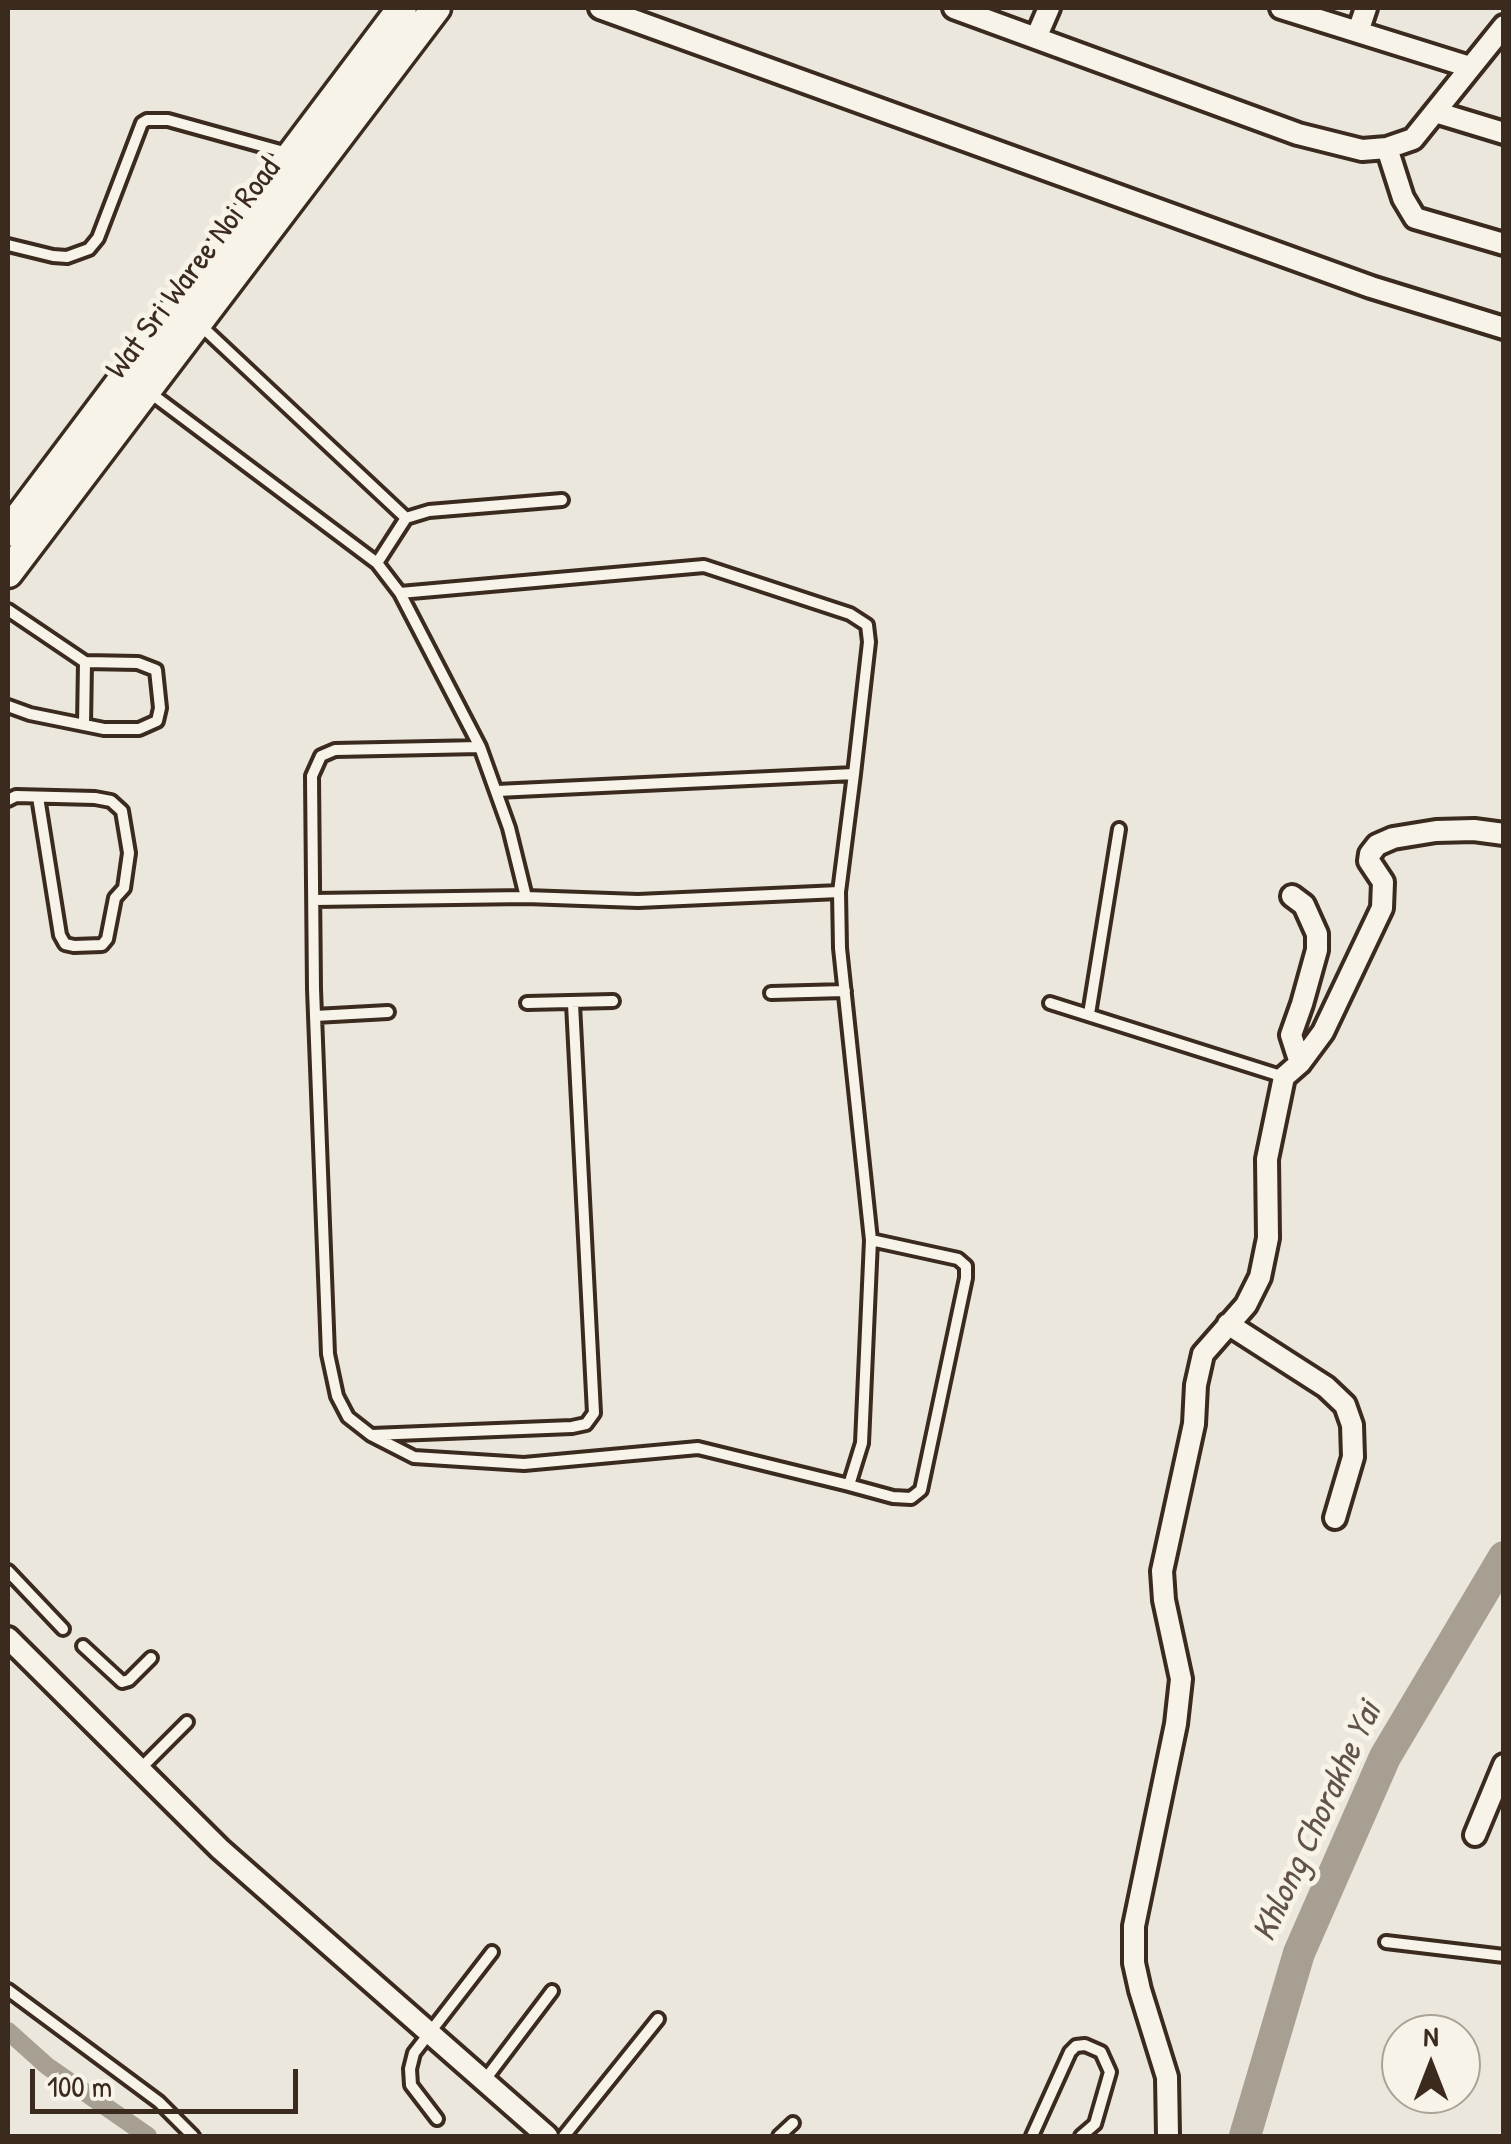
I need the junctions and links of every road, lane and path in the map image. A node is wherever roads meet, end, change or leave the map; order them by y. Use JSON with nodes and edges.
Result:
{"nodes":[{"id":1,"x":402,"y":8,"type":"edge"},
{"id":2,"x":436,"y":8,"type":"edge"},
{"id":3,"x":600,"y":8,"type":"edge"},
{"id":4,"x":954,"y":8,"type":"edge"},
{"id":5,"x":1048,"y":8,"type":"edge"},
{"id":6,"x":1281,"y":8,"type":"edge"},
{"id":7,"x":1366,"y":8,"type":"edge"},
{"id":8,"x":1504,"y":26,"type":"edge"},
{"id":9,"x":1358,"y":32,"type":"junction"},
{"id":10,"x":1036,"y":38,"type":"junction"},
{"id":11,"x":1470,"y":68,"type":"junction"},
{"id":12,"x":1435,"y":112,"type":"junction"},
{"id":13,"x":1504,"y":133,"type":"edge"},
{"id":14,"x":1387,"y":148,"type":"junction"},
{"id":15,"x":292,"y":154,"type":"junction"},
{"id":16,"x":1504,"y":244,"type":"edge"},
{"id":17,"x":8,"y":245,"type":"edge"},
{"id":18,"x":197,"y":322,"type":"junction"},
{"id":19,"x":1504,"y":328,"type":"edge"},
{"id":20,"x":145,"y":390,"type":"junction"},
{"id":21,"x":562,"y":500,"type":"dead end"},
{"id":22,"x":406,"y":518,"type":"junction"},
{"id":23,"x":8,"y":532,"type":"edge"},
{"id":24,"x":377,"y":562,"type":"junction"},
{"id":25,"x":8,"y":572,"type":"edge"},
{"id":26,"x":400,"y":593,"type":"junction"},
{"id":27,"x":8,"y":610,"type":"edge"},
{"id":28,"x":85,"y":662,"type":"junction"},
{"id":29,"x":8,"y":706,"type":"edge"},
{"id":30,"x":84,"y":725,"type":"junction"},
{"id":31,"x":480,"y":747,"type":"junction"},
{"id":32,"x":854,"y":774,"type":"junction"},
{"id":33,"x":496,"y":790,"type":"junction"},
{"id":34,"x":38,"y":797,"type":"junction"},
{"id":35,"x":8,"y":800,"type":"edge"},
{"id":36,"x":1119,"y":829,"type":"dead end"},
{"id":37,"x":1504,"y":834,"type":"edge"},
{"id":38,"x":839,"y":892,"type":"junction"},
{"id":39,"x":1292,"y":896,"type":"dead end"},
{"id":40,"x":526,"y":897,"type":"junction"},
{"id":41,"x":314,"y":900,"type":"junction"},
{"id":42,"x":845,"y":991,"type":"junction"},
{"id":43,"x":771,"y":993,"type":"dead end"},
{"id":44,"x":613,"y":1001,"type":"dead end"},
{"id":45,"x":527,"y":1004,"type":"dead end"},
{"id":46,"x":573,"y":1004,"type":"junction"},
{"id":47,"x":1050,"y":1004,"type":"dead end"},
{"id":48,"x":388,"y":1012,"type":"dead end"},
{"id":49,"x":1089,"y":1014,"type":"junction"},
{"id":50,"x":315,"y":1016,"type":"junction"},
{"id":51,"x":1292,"y":1070,"type":"junction"},
{"id":52,"x":871,"y":1240,"type":"junction"},
{"id":53,"x":1228,"y":1324,"type":"junction"},
{"id":54,"x":372,"y":1434,"type":"junction"},
{"id":55,"x":849,"y":1485,"type":"junction"},
{"id":56,"x":1336,"y":1518,"type":"dead end"},
{"id":57,"x":8,"y":1571,"type":"edge"},
{"id":58,"x":63,"y":1629,"type":"dead end"},
{"id":59,"x":8,"y":1638,"type":"edge"},
{"id":60,"x":83,"y":1646,"type":"dead end"},
{"id":61,"x":151,"y":1658,"type":"dead end"},
{"id":62,"x":187,"y":1722,"type":"dead end"},
{"id":63,"x":1504,"y":1765,"type":"edge"},
{"id":64,"x":140,"y":1770,"type":"junction"},
{"id":65,"x":1475,"y":1835,"type":"dead end"},
{"id":66,"x":1386,"y":1942,"type":"dead end"},
{"id":67,"x":492,"y":1952,"type":"dead end"},
{"id":68,"x":1504,"y":1956,"type":"edge"},
{"id":69,"x":8,"y":1990,"type":"edge"},
{"id":70,"x":552,"y":1991,"type":"dead end"},
{"id":71,"x":658,"y":2019,"type":"dead end"},
{"id":72,"x":427,"y":2032,"type":"junction"},
{"id":73,"x":484,"y":2082,"type":"junction"},
{"id":74,"x":438,"y":2118,"type":"dead end"},
{"id":75,"x":793,"y":2123,"type":"dead end"},
{"id":76,"x":192,"y":2136,"type":"edge"},
{"id":77,"x":547,"y":2136,"type":"edge"},
{"id":78,"x":564,"y":2136,"type":"edge"},
{"id":79,"x":780,"y":2136,"type":"edge"},
{"id":80,"x":1032,"y":2136,"type":"edge"},
{"id":81,"x":1081,"y":2136,"type":"edge"},
{"id":82,"x":1168,"y":2136,"type":"edge"}],
"edges":[{"from":1,"to":15,"type":"main road","name":"Wat Sri Waree Noi Road"},
{"from":2,"to":18,"type":"main road","name":"Wat Sri Waree Noi Road"},
{"from":3,"to":19,"type":"street"},
{"from":4,"to":10,"type":"street"},
{"from":5,"to":10,"type":"street"},
{"from":6,"to":9,"type":"street"},
{"from":7,"to":9,"type":"street"},
{"from":8,"to":11,"type":"street"},
{"from":9,"to":11,"type":"street"},
{"from":10,"to":14,"type":"street"},
{"from":11,"to":12,"type":"street"},
{"from":12,"to":13,"type":"street"},
{"from":12,"to":14,"type":"street"},
{"from":14,"to":16,"type":"street"},
{"from":15,"to":17,"type":"lane"},
{"from":15,"to":23,"type":"main road","name":"Wat Sri Waree Noi Road"},
{"from":18,"to":20,"type":"main road","name":"Wat Sri Waree Noi Road"},
{"from":18,"to":22,"type":"lane"},
{"from":20,"to":24,"type":"lane"},
{"from":20,"to":25,"type":"main road","name":"Wat Sri Waree Noi Road"},
{"from":21,"to":22,"type":"lane"},
{"from":22,"to":24,"type":"lane"},
{"from":24,"to":26,"type":"lane"},
{"from":26,"to":31,"type":"lane"},
{"from":26,"to":32,"type":"lane"},
{"from":27,"to":28,"type":"lane"},
{"from":28,"to":30,"type":"lane"},
{"from":28,"to":30,"type":"lane"},
{"from":29,"to":30,"type":"lane"},
{"from":31,"to":33,"type":"lane"},
{"from":31,"to":41,"type":"lane"},
{"from":32,"to":33,"type":"lane"},
{"from":32,"to":38,"type":"lane"},
{"from":33,"to":40,"type":"lane"},
{"from":34,"to":34,"type":"lane"},
{"from":34,"to":35,"type":"lane"},
{"from":36,"to":49,"type":"lane"},
{"from":37,"to":51,"type":"street"},
{"from":38,"to":40,"type":"lane"},
{"from":38,"to":42,"type":"lane"},
{"from":39,"to":51,"type":"street"},
{"from":40,"to":41,"type":"lane"},
{"from":41,"to":50,"type":"lane"},
{"from":42,"to":43,"type":"lane"},
{"from":42,"to":52,"type":"lane"},
{"from":44,"to":46,"type":"lane"},
{"from":45,"to":46,"type":"lane"},
{"from":46,"to":54,"type":"lane"},
{"from":47,"to":49,"type":"lane"},
{"from":48,"to":50,"type":"lane"},
{"from":49,"to":51,"type":"lane"},
{"from":50,"to":54,"type":"lane"},
{"from":51,"to":53,"type":"street"},
{"from":52,"to":55,"type":"lane"},
{"from":52,"to":55,"type":"lane"},
{"from":53,"to":56,"type":"street"},
{"from":53,"to":82,"type":"street"},
{"from":54,"to":55,"type":"lane"},
{"from":57,"to":58,"type":"lane"},
{"from":59,"to":64,"type":"street"},
{"from":60,"to":61,"type":"lane"},
{"from":62,"to":64,"type":"lane"},
{"from":63,"to":65,"type":"street"},
{"from":64,"to":72,"type":"street"},
{"from":66,"to":68,"type":"lane"},
{"from":67,"to":72,"type":"lane"},
{"from":69,"to":76,"type":"lane"},
{"from":70,"to":73,"type":"lane"},
{"from":71,"to":78,"type":"lane"},
{"from":72,"to":73,"type":"street"},
{"from":72,"to":74,"type":"lane"},
{"from":73,"to":77,"type":"street"},
{"from":75,"to":79,"type":"lane"},
{"from":80,"to":81,"type":"lane"}]}
